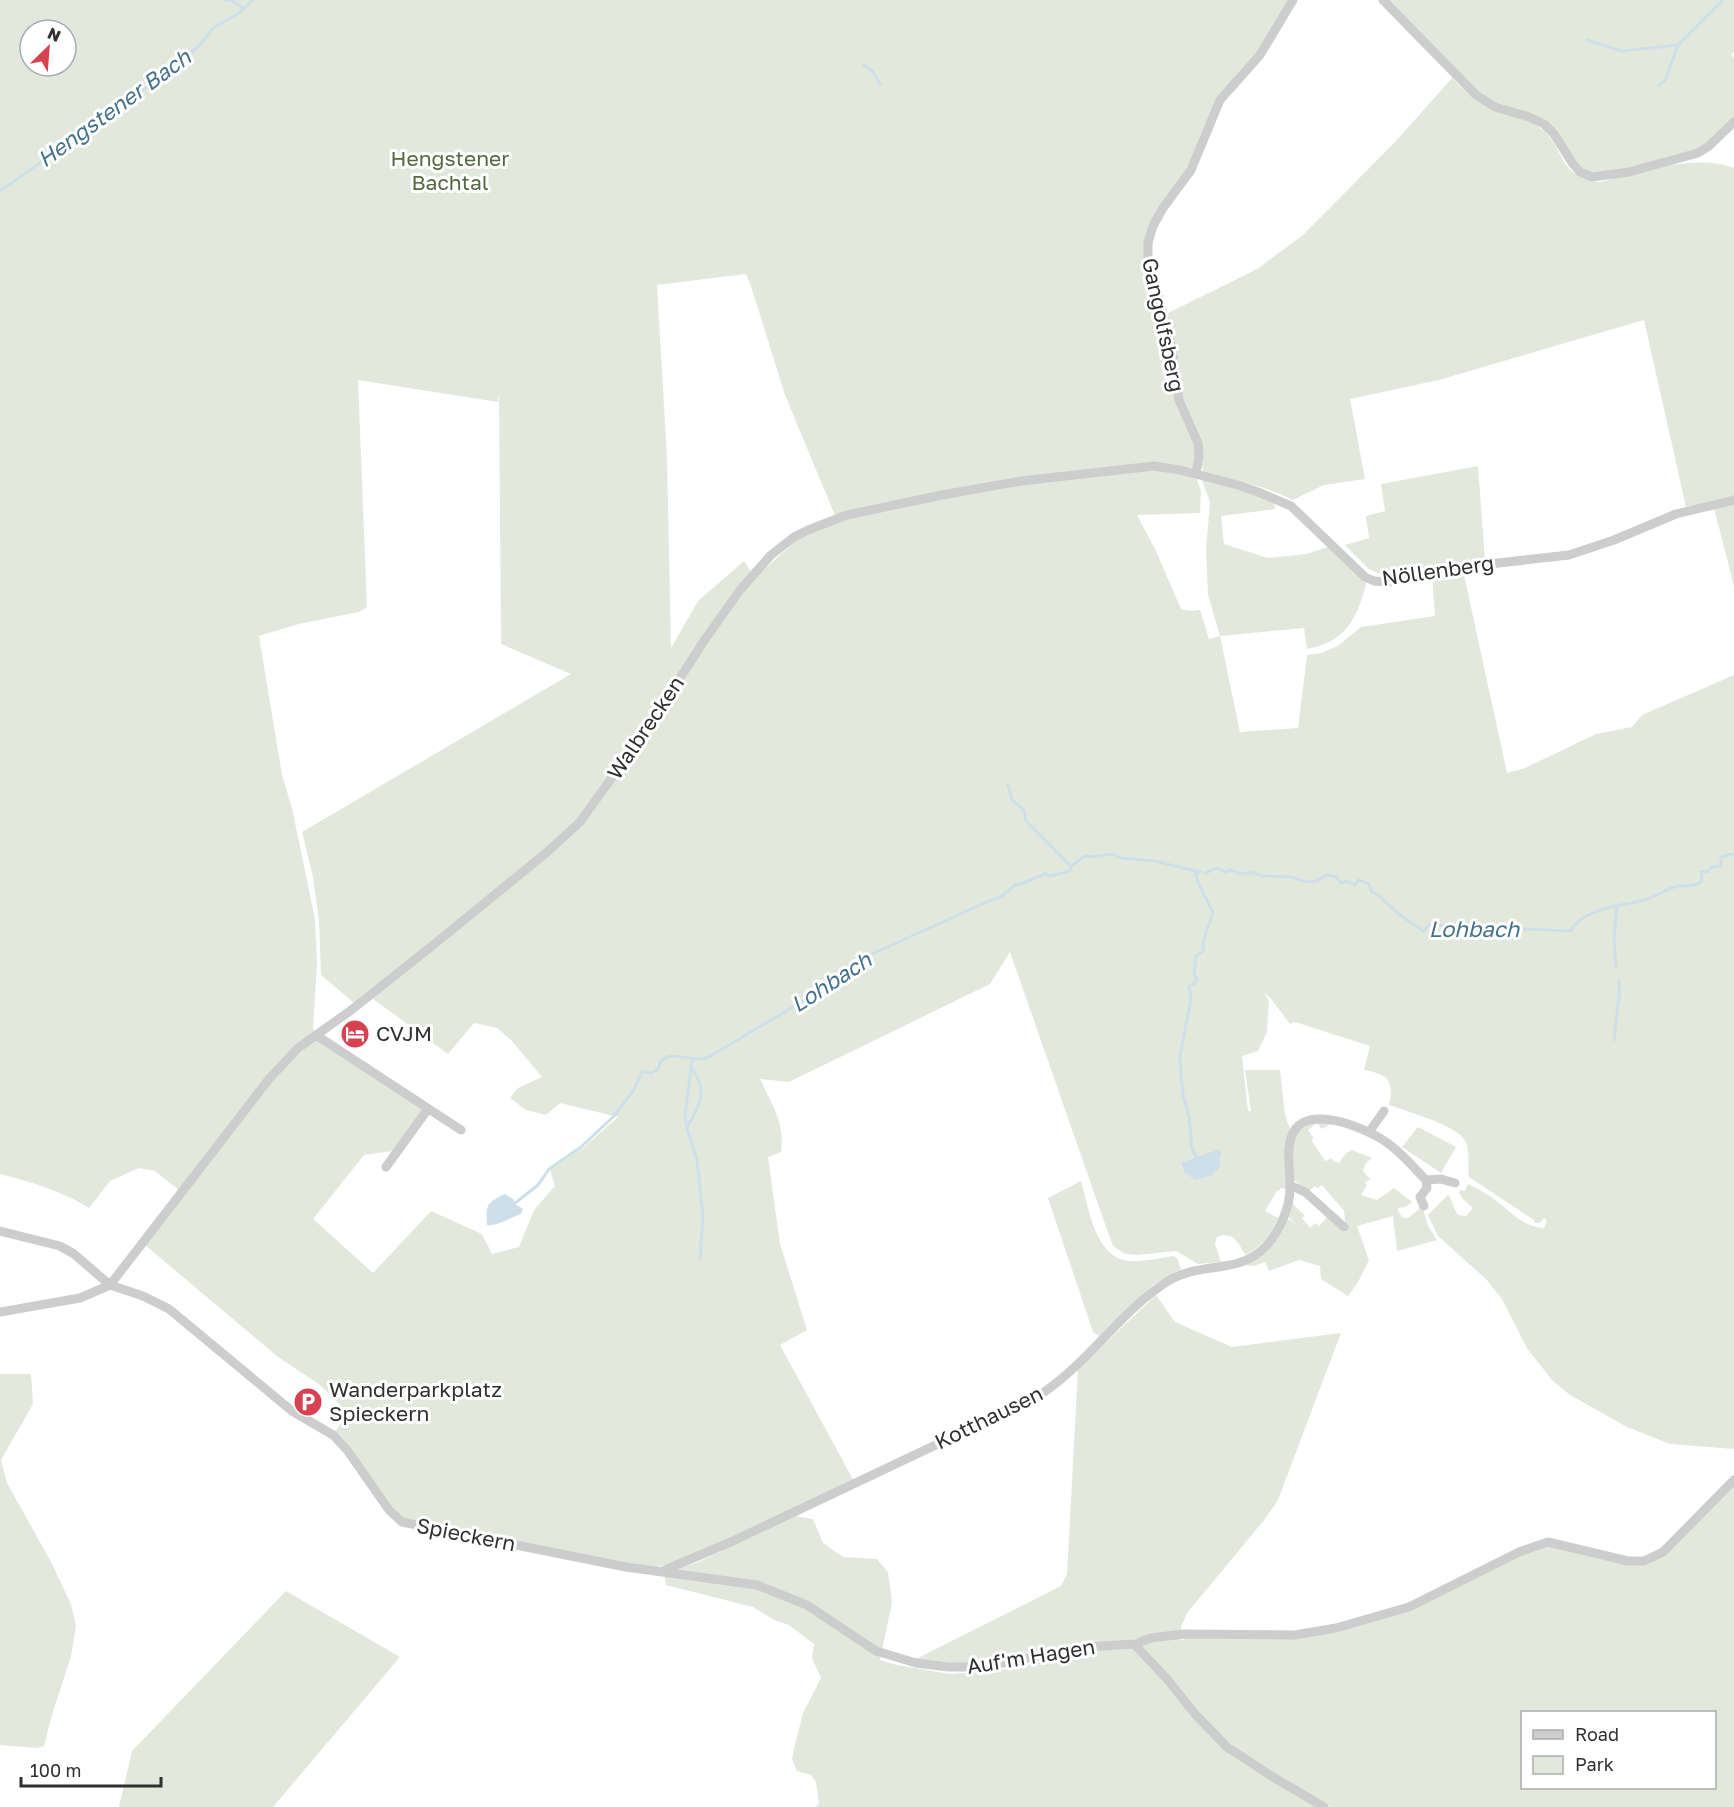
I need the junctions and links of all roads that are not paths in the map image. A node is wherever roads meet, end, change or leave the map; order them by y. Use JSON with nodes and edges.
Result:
{"nodes":[{"id":1,"x":1293,"y":0,"type":"edge"},
{"id":2,"x":1383,"y":0,"type":"edge"},
{"id":3,"x":1734,"y":122,"type":"edge"},
{"id":4,"x":1132,"y":467,"type":"joint"},
{"id":5,"x":1196,"y":473,"type":"junction"},
{"id":6,"x":1734,"y":500,"type":"edge"},
{"id":7,"x":316,"y":1035,"type":"junction"},
{"id":8,"x":428,"y":1109,"type":"junction"},
{"id":9,"x":1384,"y":1111,"type":"dead end"},
{"id":10,"x":461,"y":1130,"type":"dead end"},
{"id":11,"x":1369,"y":1132,"type":"junction"},
{"id":12,"x":386,"y":1167,"type":"dead end"},
{"id":13,"x":1426,"y":1180,"type":"junction"},
{"id":14,"x":1455,"y":1184,"type":"dead end"},
{"id":15,"x":1290,"y":1185,"type":"junction"},
{"id":16,"x":1424,"y":1206,"type":"dead end"},
{"id":17,"x":1344,"y":1227,"type":"dead end"},
{"id":18,"x":0,"y":1232,"type":"edge"},
{"id":19,"x":110,"y":1285,"type":"junction"},
{"id":20,"x":0,"y":1312,"type":"edge"},
{"id":21,"x":1734,"y":1480,"type":"edge"},
{"id":22,"x":660,"y":1572,"type":"junction"},
{"id":23,"x":1136,"y":1645,"type":"junction"},
{"id":24,"x":1324,"y":1807,"type":"edge"}],
"edges":[{"from":1,"to":5,"type":"street","name":"Gangolfsberg"},
{"from":2,"to":3,"type":"street"},
{"from":4,"to":5,"type":"street","name":"Nöllenberg"},
{"from":4,"to":7,"type":"street","name":"Walbrecken"},
{"from":5,"to":6,"type":"street","name":"Nöllenberg"},
{"from":7,"to":8,"type":"street"},
{"from":7,"to":19,"type":"street","name":"Walbrecken"},
{"from":8,"to":10,"type":"street"},
{"from":8,"to":12,"type":"street"},
{"from":9,"to":11,"type":"street"},
{"from":11,"to":13,"type":"street","name":"Kotthausen"},
{"from":11,"to":15,"type":"street","name":"Kotthausen"},
{"from":13,"to":14,"type":"street"},
{"from":13,"to":16,"type":"street"},
{"from":15,"to":17,"type":"street"},
{"from":15,"to":22,"type":"street","name":"Kotthausen"},
{"from":18,"to":19,"type":"street","name":"Spieckern"},
{"from":19,"to":20,"type":"street"},
{"from":19,"to":22,"type":"street","name":"Spieckern"},
{"from":21,"to":23,"type":"street","name":"Auf'm Hagen"},
{"from":22,"to":23,"type":"street","name":"Auf'm Hagen"},
{"from":23,"to":24,"type":"street"}]}
